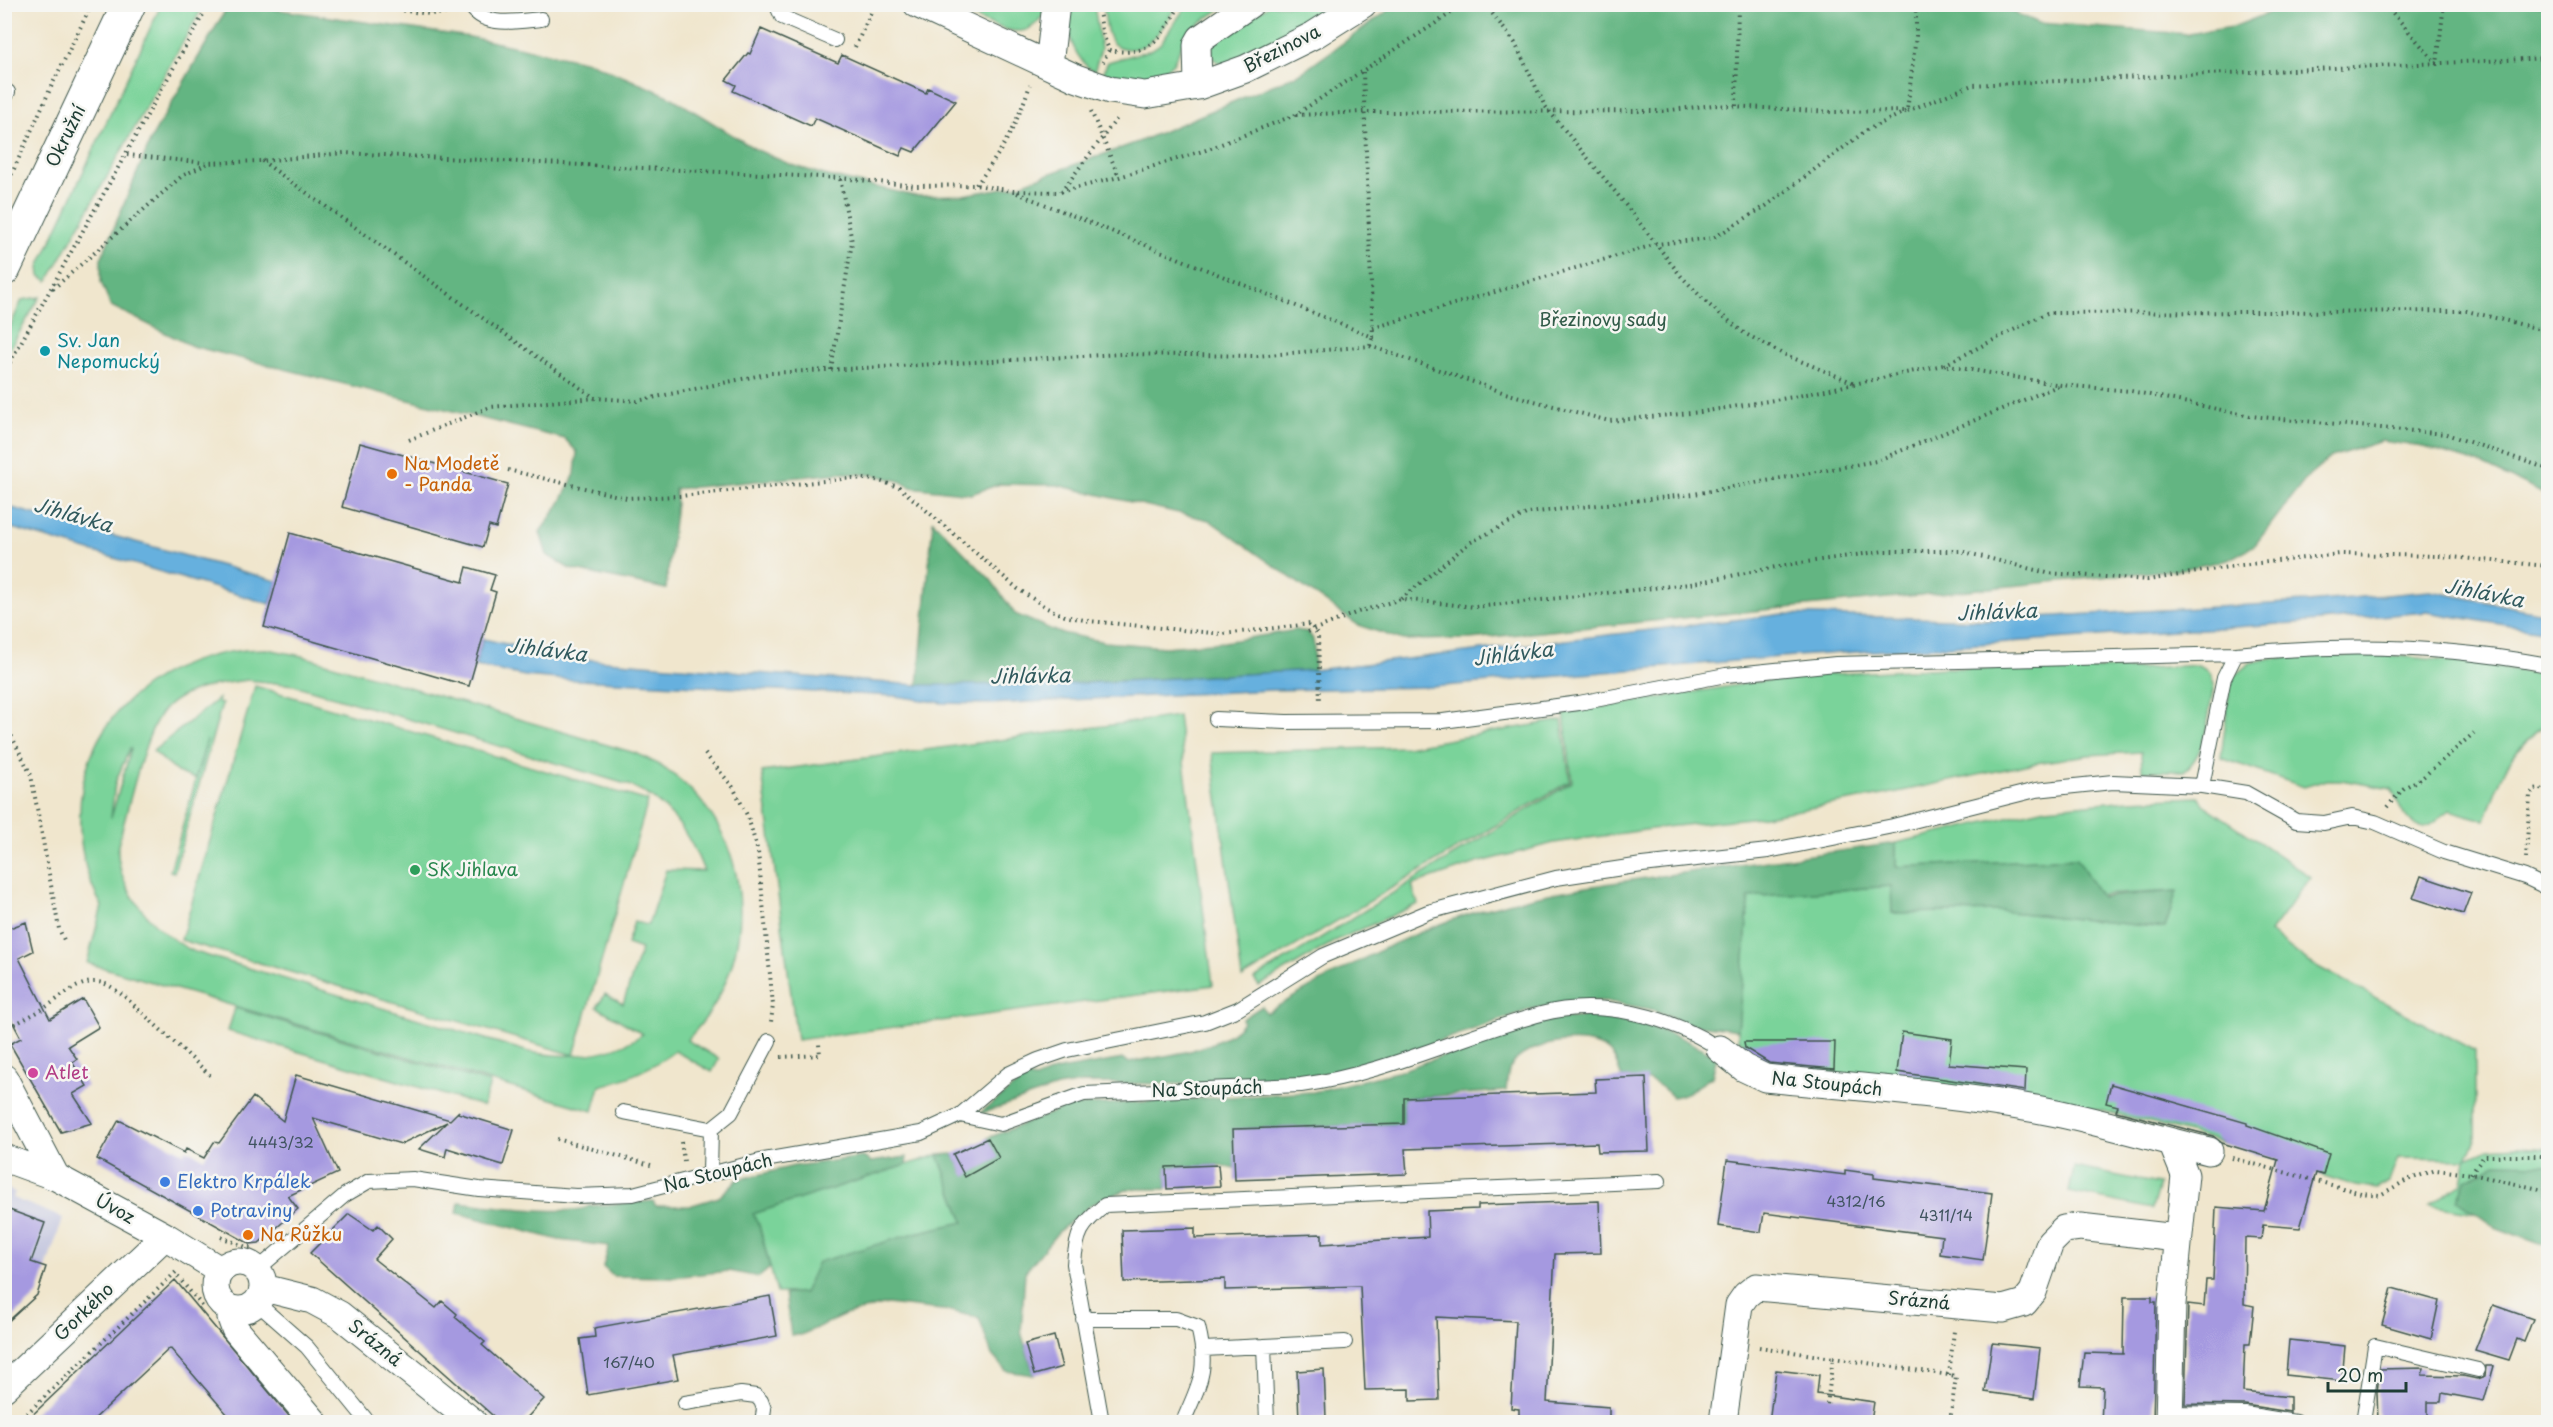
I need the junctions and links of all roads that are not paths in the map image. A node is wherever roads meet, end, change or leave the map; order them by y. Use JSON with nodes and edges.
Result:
{"nodes":[{"id":1,"x":129,"y":4,"type":"edge"},
{"id":2,"x":470,"y":4,"type":"edge"},
{"id":3,"x":776,"y":4,"type":"edge"},
{"id":4,"x":917,"y":4,"type":"edge"},
{"id":5,"x":1056,"y":4,"type":"edge"},
{"id":6,"x":1250,"y":4,"type":"edge"},
{"id":7,"x":1363,"y":4,"type":"edge"},
{"id":8,"x":541,"y":19,"type":"dead end"},
{"id":9,"x":835,"y":40,"type":"dead end"},
{"id":10,"x":1041,"y":70,"type":"junction"},
{"id":11,"x":1198,"y":86,"type":"junction"},
{"id":12,"x":4,"y":269,"type":"edge"},
{"id":13,"x":2236,"y":654,"type":"junction"},
{"id":14,"x":2548,"y":665,"type":"edge"},
{"id":15,"x":1216,"y":719,"type":"dead end"},
{"id":16,"x":2202,"y":786,"type":"junction"},
{"id":17,"x":2548,"y":888,"type":"edge"},
{"id":18,"x":769,"y":1041,"type":"road end"},
{"id":19,"x":1720,"y":1049,"type":"joint"},
{"id":20,"x":4,"y":1078,"type":"edge"},
{"id":21,"x":623,"y":1112,"type":"dead end"},
{"id":22,"x":960,"y":1115,"type":"junction"},
{"id":23,"x":711,"y":1129,"type":"junction"},
{"id":24,"x":2172,"y":1143,"type":"junction"},
{"id":25,"x":4,"y":1158,"type":"edge"},
{"id":26,"x":710,"y":1173,"type":"junction"},
{"id":27,"x":2185,"y":1175,"type":"junction"},
{"id":28,"x":56,"y":1177,"type":"junction"},
{"id":29,"x":1659,"y":1181,"type":"dead end"},
{"id":30,"x":165,"y":1236,"type":"junction"},
{"id":31,"x":2177,"y":1238,"type":"junction"},
{"id":32,"x":220,"y":1270,"type":"junction"},
{"id":33,"x":252,"y":1292,"type":"junction"},
{"id":34,"x":1083,"y":1319,"type":"junction"},
{"id":35,"x":1345,"y":1342,"type":"dead end"},
{"id":36,"x":1264,"y":1346,"type":"junction"},
{"id":37,"x":1204,"y":1349,"type":"junction"},
{"id":38,"x":2478,"y":1370,"type":"dead end"},
{"id":39,"x":4,"y":1388,"type":"edge"},
{"id":40,"x":685,"y":1402,"type":"dead end"},
{"id":41,"x":2169,"y":1418,"type":"edge"},
{"id":42,"x":314,"y":1422,"type":"edge"},
{"id":43,"x":368,"y":1422,"type":"edge"},
{"id":44,"x":473,"y":1422,"type":"edge"},
{"id":45,"x":762,"y":1422,"type":"edge"},
{"id":46,"x":1101,"y":1422,"type":"edge"},
{"id":47,"x":1183,"y":1422,"type":"edge"},
{"id":48,"x":1267,"y":1422,"type":"edge"},
{"id":49,"x":1723,"y":1422,"type":"edge"},
{"id":50,"x":2295,"y":1422,"type":"edge"},
{"id":51,"x":2363,"y":1422,"type":"edge"}],
"edges":[{"from":1,"to":12,"type":"street","name":"Okružní"},
{"from":2,"to":8,"type":"lane"},
{"from":3,"to":9,"type":"lane"},
{"from":4,"to":10,"type":"street","name":"Březinova"},
{"from":5,"to":10,"type":"street"},
{"from":6,"to":11,"type":"street"},
{"from":7,"to":11,"type":"street","name":"Březinova"},
{"from":10,"to":11,"type":"street","name":"Březinova"},
{"from":13,"to":14,"type":"lane"},
{"from":13,"to":15,"type":"lane"},
{"from":13,"to":16,"type":"lane"},
{"from":16,"to":17,"type":"lane"},
{"from":16,"to":22,"type":"lane"},
{"from":18,"to":23,"type":"lane"},
{"from":19,"to":22,"type":"lane","name":"Na Stoupách"},
{"from":19,"to":24,"type":"street","name":"Na Stoupách"},
{"from":20,"to":28,"type":"street"},
{"from":21,"to":23,"type":"lane"},
{"from":22,"to":26,"type":"lane","name":"Na Stoupách"},
{"from":23,"to":26,"type":"lane"},
{"from":24,"to":27,"type":"street"},
{"from":24,"to":27,"type":"street","name":"Na Stoupách"},
{"from":25,"to":28,"type":"street","name":"Úvoz"},
{"from":26,"to":33,"type":"lane","name":"Na Stoupách"},
{"from":27,"to":31,"type":"street"},
{"from":28,"to":30,"type":"street","name":"Úvoz"},
{"from":29,"to":34,"type":"lane"},
{"from":30,"to":32,"type":"street","name":"Úvoz"},
{"from":30,"to":39,"type":"street","name":"Gorkého"},
{"from":31,"to":41,"type":"street"},
{"from":31,"to":49,"type":"street","name":"Srázná"},
{"from":32,"to":33,"type":"street","name":"Srázná"},
{"from":32,"to":33,"type":"street"},
{"from":33,"to":42,"type":"street"},
{"from":33,"to":43,"type":"lane"},
{"from":33,"to":44,"type":"street","name":"Srázná"},
{"from":34,"to":37,"type":"lane"},
{"from":34,"to":46,"type":"lane"},
{"from":35,"to":36,"type":"lane"},
{"from":36,"to":37,"type":"lane"},
{"from":36,"to":48,"type":"lane"},
{"from":37,"to":47,"type":"lane"},
{"from":38,"to":51,"type":"lane"},
{"from":40,"to":45,"type":"lane"},
{"from":41,"to":50,"type":"lane"}]}
